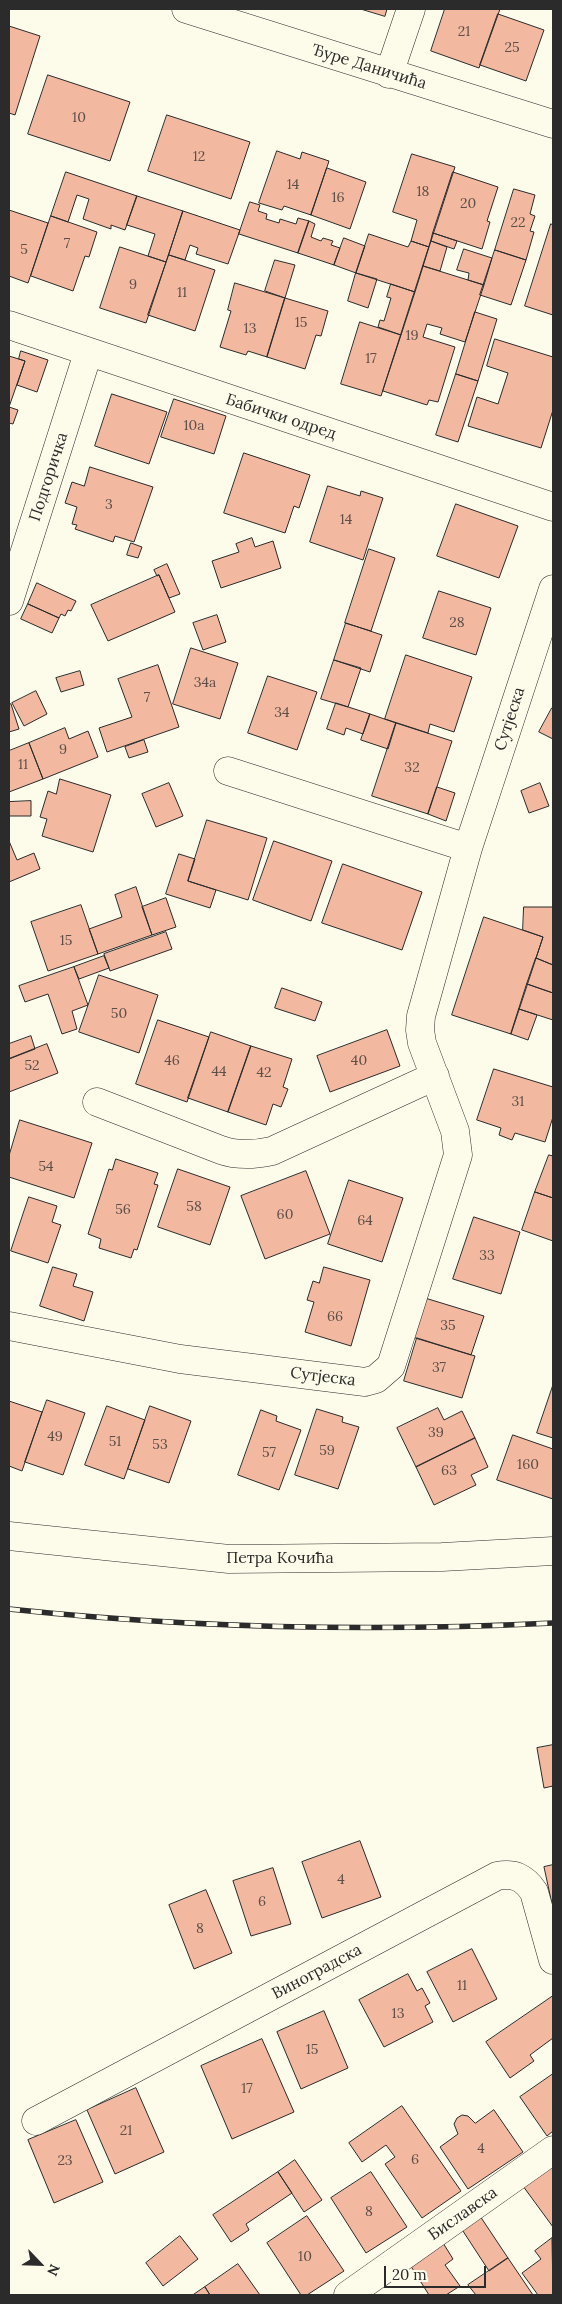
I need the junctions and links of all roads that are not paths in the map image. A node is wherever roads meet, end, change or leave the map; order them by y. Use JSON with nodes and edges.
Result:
{"nodes":[{"id":1,"x":186,"y":9,"type":"edge"},
{"id":2,"x":411,"y":9,"type":"edge"},
{"id":3,"x":389,"y":74,"type":"junction"},
{"id":4,"x":553,"y":124,"type":"edge"},
{"id":5,"x":9,"y":325,"type":"edge"},
{"id":6,"x":88,"y":353,"type":"junction"},
{"id":7,"x":553,"y":507,"type":"edge"},
{"id":8,"x":553,"y":589,"type":"edge"},
{"id":9,"x":9,"y":601,"type":"edge"},
{"id":10,"x":228,"y":771,"type":"dead end"},
{"id":11,"x":468,"y":848,"type":"junction"},
{"id":12,"x":435,"y":1076,"type":"junction"},
{"id":13,"x":97,"y":1102,"type":"dead end"},
{"id":14,"x":9,"y":1326,"type":"edge"},
{"id":15,"x":9,"y":1536,"type":"edge"},
{"id":16,"x":553,"y":1551,"type":"edge"},
{"id":17,"x":553,"y":1960,"type":"edge"},
{"id":18,"x":36,"y":2121,"type":"dead end"},
{"id":19,"x":553,"y":2150,"type":"edge"},
{"id":20,"x":348,"y":2295,"type":"edge"}],
"edges":[{"from":1,"to":3,"type":"street","name":"Ђуре Даничића"},
{"from":2,"to":3,"type":"street"},
{"from":3,"to":4,"type":"street","name":"Ђуре Даничића"},
{"from":5,"to":6,"type":"street","name":"Бабички одред"},
{"from":6,"to":7,"type":"street","name":"Бабички одред"},
{"from":6,"to":9,"type":"street","name":"Подгоричка"},
{"from":8,"to":11,"type":"street","name":"Сутјеска"},
{"from":10,"to":11,"type":"street"},
{"from":11,"to":12,"type":"street","name":"Сутјеска"},
{"from":12,"to":13,"type":"street"},
{"from":12,"to":14,"type":"street","name":"Сутјеска"},
{"from":15,"to":16,"type":"street","name":"Петра Кочића"},
{"from":17,"to":18,"type":"street","name":"Виноградска"},
{"from":19,"to":20,"type":"street","name":"Биславска"}]}
